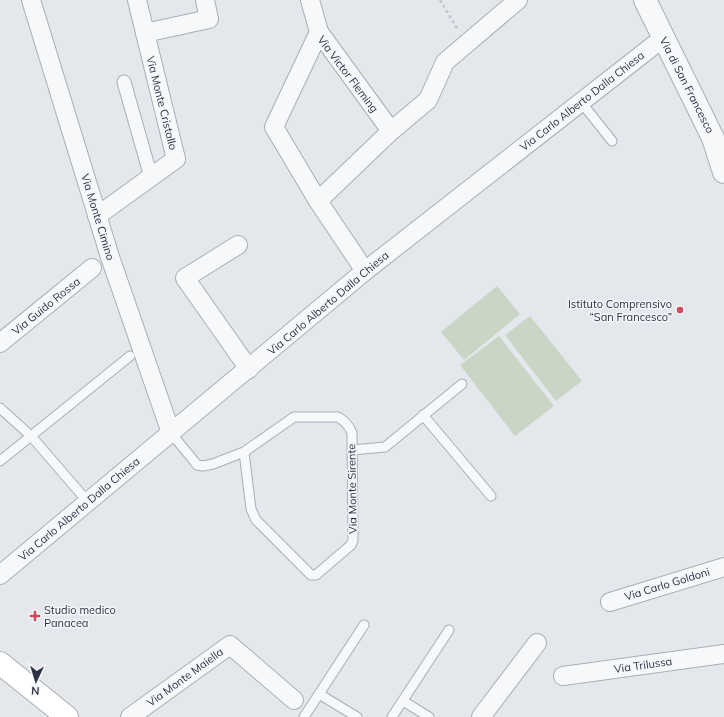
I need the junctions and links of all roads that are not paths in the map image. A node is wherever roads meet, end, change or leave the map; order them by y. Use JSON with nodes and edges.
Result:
{"nodes":[{"id":1,"x":31,"y":0,"type":"edge"},
{"id":2,"x":136,"y":0,"type":"edge"},
{"id":3,"x":205,"y":0,"type":"edge"},
{"id":4,"x":310,"y":0,"type":"edge"},
{"id":5,"x":518,"y":0,"type":"edge"},
{"id":6,"x":645,"y":0,"type":"edge"},
{"id":7,"x":319,"y":32,"type":"junction"},
{"id":8,"x":145,"y":33,"type":"junction"},
{"id":9,"x":663,"y":38,"type":"junction"},
{"id":10,"x":124,"y":82,"type":"dead end"},
{"id":11,"x":581,"y":102,"type":"junction"},
{"id":12,"x":391,"y":131,"type":"junction"},
{"id":13,"x":612,"y":141,"type":"dead end"},
{"id":14,"x":724,"y":172,"type":"edge"},
{"id":15,"x":150,"y":177,"type":"junction"},
{"id":16,"x":318,"y":201,"type":"junction"},
{"id":17,"x":97,"y":216,"type":"junction"},
{"id":18,"x":238,"y":245,"type":"dead end"},
{"id":19,"x":92,"y":268,"type":"dead end"},
{"id":20,"x":365,"y":271,"type":"junction"},
{"id":21,"x":0,"y":343,"type":"edge"},
{"id":22,"x":130,"y":356,"type":"dead end"},
{"id":23,"x":249,"y":369,"type":"junction"},
{"id":24,"x":462,"y":384,"type":"dead end"},
{"id":25,"x":0,"y":408,"type":"edge"},
{"id":26,"x":423,"y":415,"type":"junction"},
{"id":27,"x":171,"y":433,"type":"junction"},
{"id":28,"x":31,"y":436,"type":"junction"},
{"id":29,"x":352,"y":450,"type":"junction"},
{"id":30,"x":244,"y":452,"type":"junction"},
{"id":31,"x":0,"y":461,"type":"edge"},
{"id":32,"x":491,"y":496,"type":"dead end"},
{"id":33,"x":88,"y":502,"type":"junction"},
{"id":34,"x":724,"y":567,"type":"edge"},
{"id":35,"x":0,"y":574,"type":"edge"},
{"id":36,"x":610,"y":602,"type":"dead end"},
{"id":37,"x":364,"y":625,"type":"dead end"},
{"id":38,"x":449,"y":630,"type":"dead end"},
{"id":39,"x":537,"y":643,"type":"dead end"},
{"id":40,"x":724,"y":654,"type":"edge"},
{"id":41,"x":0,"y":663,"type":"edge"},
{"id":42,"x":563,"y":676,"type":"dead end"},
{"id":43,"x":319,"y":694,"type":"junction"},
{"id":44,"x":294,"y":700,"type":"dead end"},
{"id":45,"x":403,"y":701,"type":"junction"},
{"id":46,"x":67,"y":717,"type":"edge"},
{"id":47,"x":130,"y":717,"type":"edge"},
{"id":48,"x":304,"y":717,"type":"edge"},
{"id":49,"x":357,"y":717,"type":"edge"},
{"id":50,"x":392,"y":717,"type":"edge"},
{"id":51,"x":429,"y":717,"type":"edge"},
{"id":52,"x":481,"y":717,"type":"edge"}],
"edges":[{"from":1,"to":17,"type":"street","name":"Via Monte Cimino"},
{"from":2,"to":8,"type":"street","name":"Via Monte Cristallo"},
{"from":3,"to":8,"type":"street"},
{"from":4,"to":7,"type":"street"},
{"from":5,"to":12,"type":"street"},
{"from":6,"to":9,"type":"street","name":"Via di San Francesco"},
{"from":7,"to":12,"type":"street","name":"Via Victor Fleming"},
{"from":7,"to":16,"type":"street","name":"Via Victor Fleming"},
{"from":8,"to":15,"type":"street","name":"Via Monte Cristallo"},
{"from":9,"to":11,"type":"street","name":"Via Carlo Alberto Dalla Chiesa"},
{"from":9,"to":14,"type":"street","name":"Via di San Francesco"},
{"from":10,"to":15,"type":"street"},
{"from":11,"to":13,"type":"lane"},
{"from":11,"to":20,"type":"street","name":"Via Carlo Alberto Dalla Chiesa"},
{"from":12,"to":16,"type":"street"},
{"from":15,"to":17,"type":"street","name":"Via Monte Cristallo"},
{"from":16,"to":20,"type":"street","name":"Via Victor Fleming"},
{"from":17,"to":27,"type":"street","name":"Via Monte Cimino"},
{"from":18,"to":23,"type":"street"},
{"from":19,"to":21,"type":"street","name":"Via Guido Rossa"},
{"from":20,"to":23,"type":"street","name":"Via Carlo Alberto Dalla Chiesa"},
{"from":22,"to":28,"type":"lane"},
{"from":23,"to":27,"type":"street","name":"Via Carlo Alberto Dalla Chiesa"},
{"from":24,"to":26,"type":"lane"},
{"from":25,"to":28,"type":"lane"},
{"from":26,"to":29,"type":"lane"},
{"from":26,"to":32,"type":"lane"},
{"from":27,"to":30,"type":"lane","name":"Via Monte Sirente"},
{"from":27,"to":33,"type":"street","name":"Via Carlo Alberto Dalla Chiesa"},
{"from":28,"to":31,"type":"lane"},
{"from":28,"to":33,"type":"lane"},
{"from":29,"to":30,"type":"lane","name":"Via Monte Sirente"},
{"from":29,"to":30,"type":"lane","name":"Via Monte Sirente"},
{"from":33,"to":35,"type":"street","name":"Via Carlo Alberto Dalla Chiesa"},
{"from":34,"to":36,"type":"street","name":"Via Carlo Goldoni"},
{"from":37,"to":43,"type":"lane"},
{"from":38,"to":45,"type":"lane"},
{"from":39,"to":52,"type":"street"},
{"from":40,"to":42,"type":"street","name":"Via Trilussa"},
{"from":41,"to":46,"type":"main road"},
{"from":43,"to":48,"type":"lane"},
{"from":43,"to":49,"type":"lane"},
{"from":44,"to":47,"type":"street","name":"Via Monte Maiella"},
{"from":45,"to":50,"type":"lane"},
{"from":45,"to":51,"type":"lane"}]}
